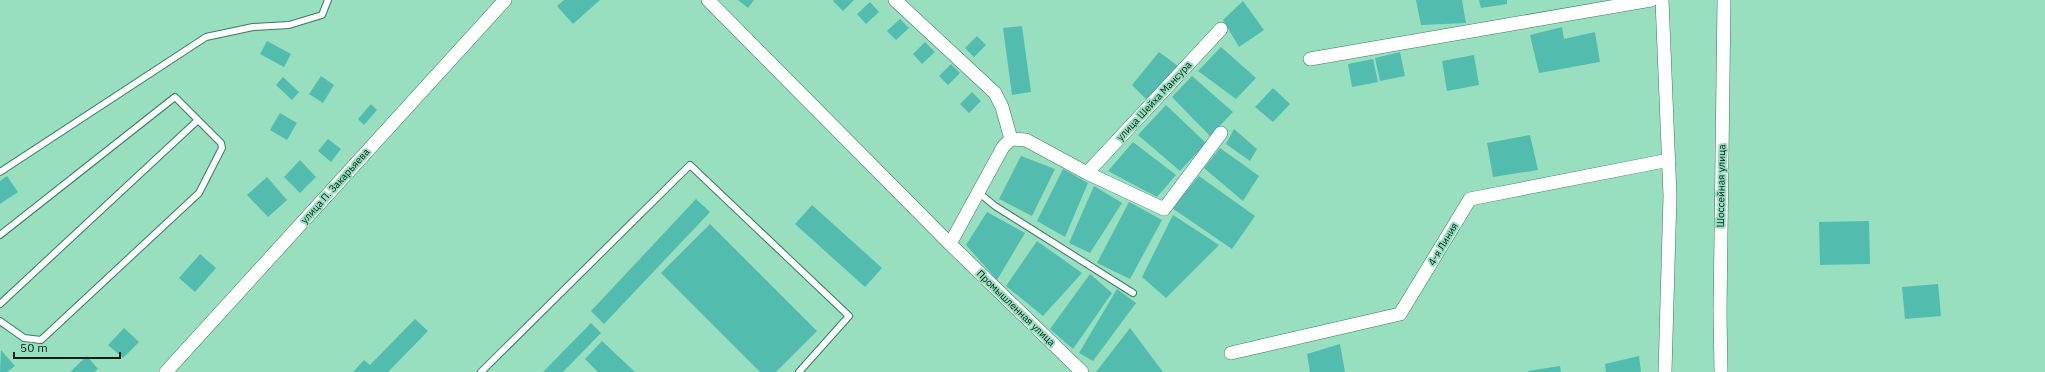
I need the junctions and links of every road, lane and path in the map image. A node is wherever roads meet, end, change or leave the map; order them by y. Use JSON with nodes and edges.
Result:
{"nodes":[{"id":1,"x":328,"y":0,"type":"edge"},
{"id":2,"x":505,"y":0,"type":"edge"},
{"id":3,"x":708,"y":0,"type":"edge"},
{"id":4,"x":895,"y":0,"type":"edge"},
{"id":5,"x":1650,"y":0,"type":"edge"},
{"id":6,"x":1662,"y":0,"type":"edge"},
{"id":7,"x":1724,"y":0,"type":"edge"},
{"id":8,"x":1221,"y":29,"type":"dead end"},
{"id":9,"x":1310,"y":59,"type":"dead end"},
{"id":10,"x":198,"y":120,"type":"junction"},
{"id":11,"x":1221,"y":133,"type":"dead end"},
{"id":12,"x":1011,"y":140,"type":"junction"},
{"id":13,"x":1669,"y":160,"type":"junction"},
{"id":14,"x":0,"y":172,"type":"edge"},
{"id":15,"x":1087,"y":174,"type":"junction"},
{"id":16,"x":978,"y":192,"type":"junction"},
{"id":17,"x":0,"y":235,"type":"edge"},
{"id":18,"x":950,"y":244,"type":"junction"},
{"id":19,"x":1133,"y":293,"type":"dead end"},
{"id":20,"x":0,"y":304,"type":"edge"},
{"id":21,"x":0,"y":321,"type":"edge"},
{"id":22,"x":1231,"y":353,"type":"dead end"},
{"id":23,"x":166,"y":372,"type":"edge"},
{"id":24,"x":481,"y":372,"type":"edge"},
{"id":25,"x":799,"y":372,"type":"edge"},
{"id":26,"x":1082,"y":372,"type":"edge"},
{"id":27,"x":1665,"y":372,"type":"edge"},
{"id":28,"x":1721,"y":372,"type":"edge"}],
"edges":[{"from":1,"to":14,"type":"lane"},
{"from":2,"to":23,"type":"street","name":"улица П. Закарьяева"},
{"from":3,"to":18,"type":"street","name":"Промышленная улица"},
{"from":4,"to":12,"type":"street"},
{"from":5,"to":9,"type":"street"},
{"from":6,"to":13,"type":"street"},
{"from":7,"to":28,"type":"street","name":"Шоссейная улица"},
{"from":8,"to":15,"type":"street","name":"улица Шейха Мансура"},
{"from":10,"to":17,"type":"lane"},
{"from":10,"to":20,"type":"lane"},
{"from":10,"to":21,"type":"lane"},
{"from":11,"to":15,"type":"street"},
{"from":12,"to":15,"type":"street"},
{"from":12,"to":16,"type":"street"},
{"from":13,"to":22,"type":"street","name":"4-я Линия"},
{"from":13,"to":27,"type":"street"},
{"from":16,"to":18,"type":"street"},
{"from":16,"to":19,"type":"lane"},
{"from":18,"to":26,"type":"street","name":"Промышленная улица"},
{"from":24,"to":25,"type":"lane"}]}
